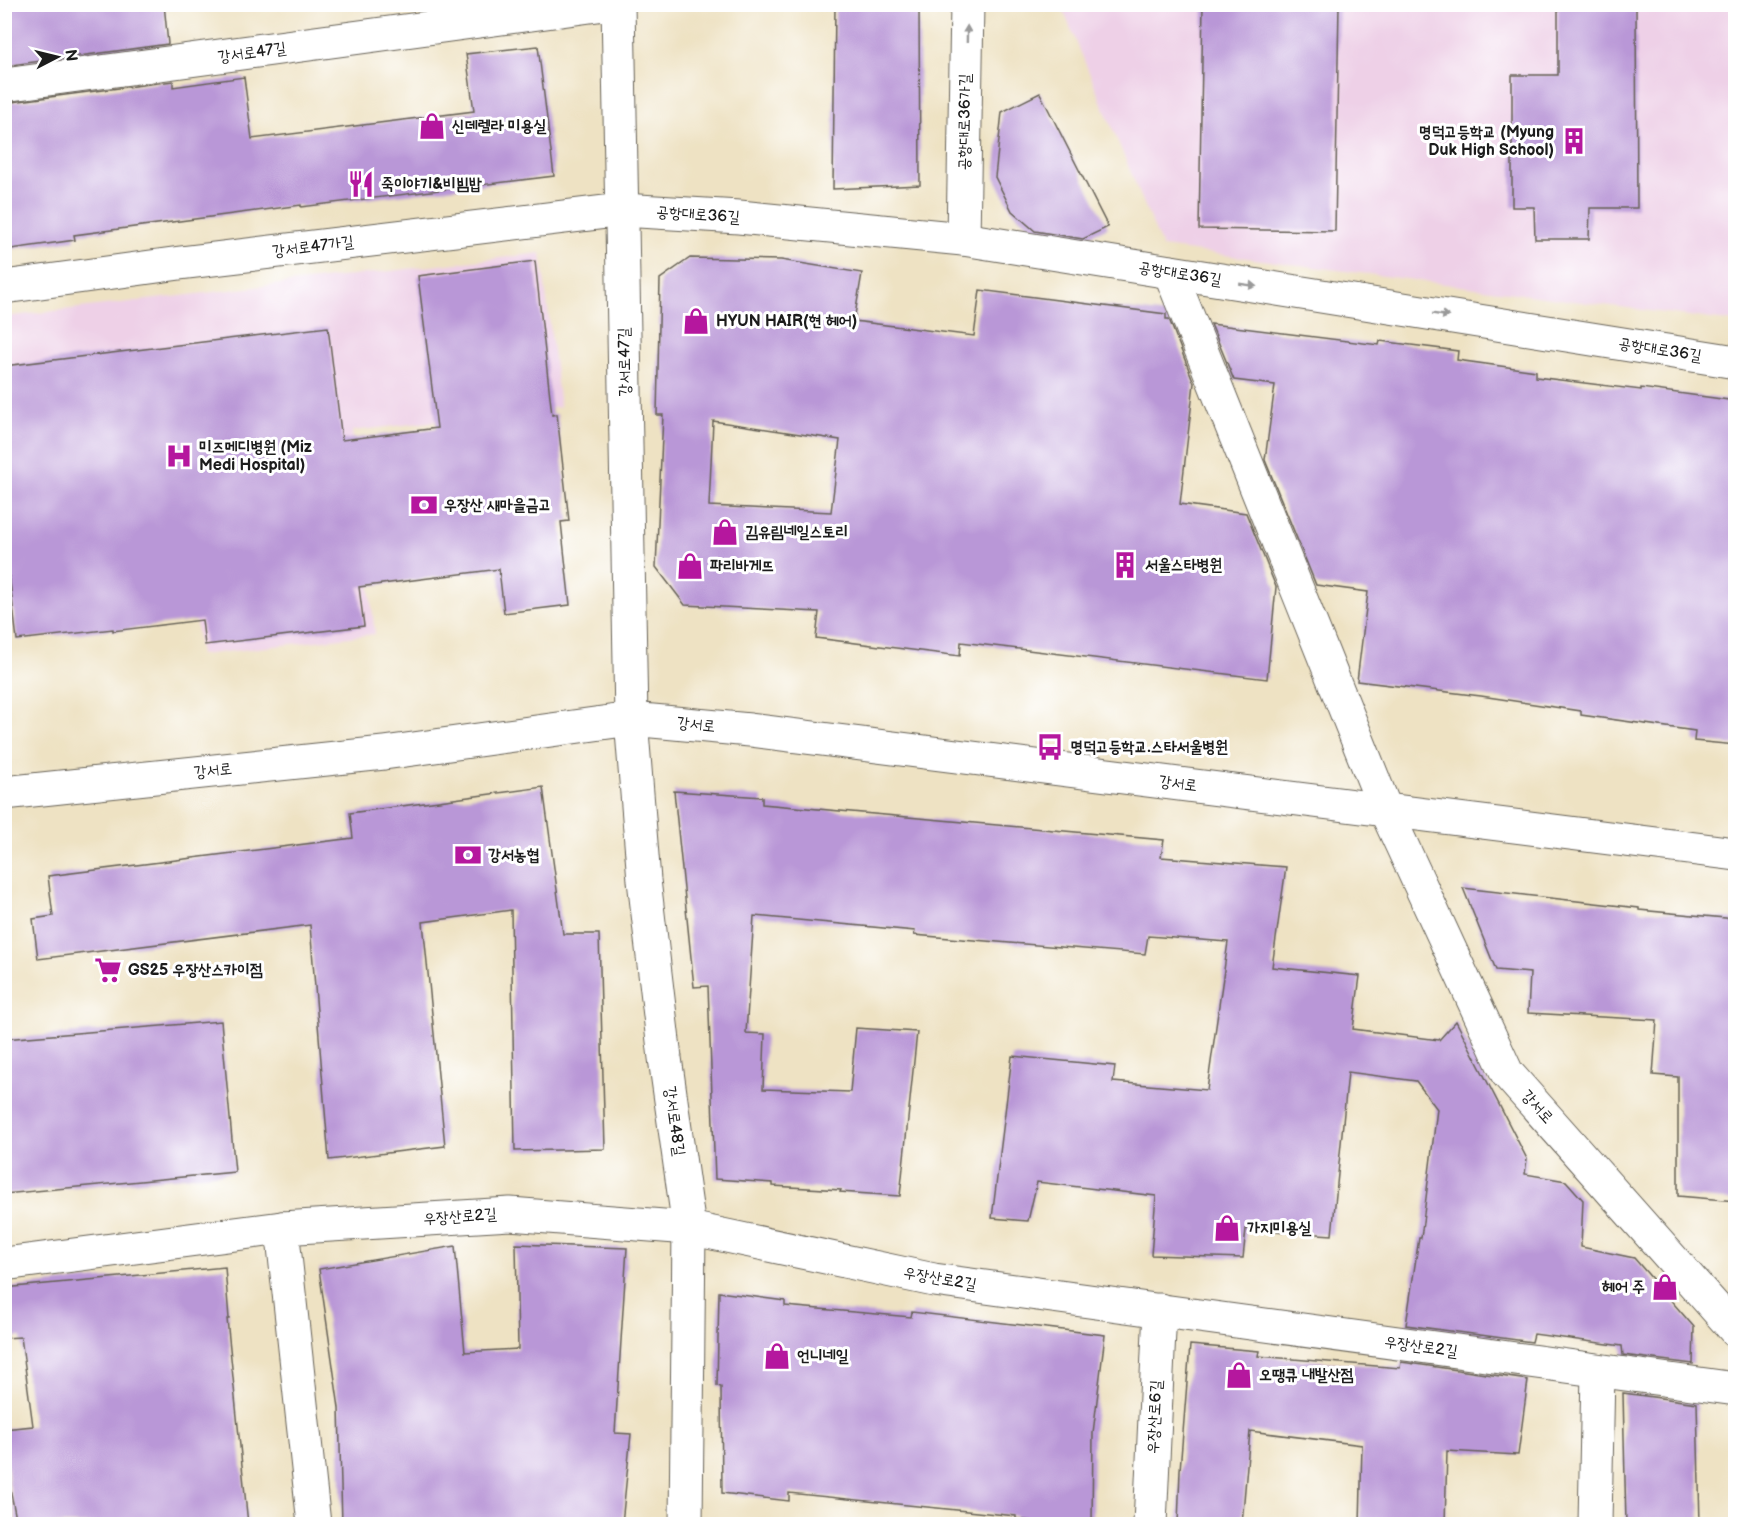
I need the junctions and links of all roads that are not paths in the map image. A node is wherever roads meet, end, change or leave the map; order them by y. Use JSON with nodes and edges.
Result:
{"nodes":[{"id":1,"x":605,"y":4,"type":"edge"},
{"id":2,"x":618,"y":4,"type":"edge"},
{"id":3,"x":967,"y":4,"type":"edge"},
{"id":4,"x":4,"y":85,"type":"edge"},
{"id":5,"x":622,"y":210,"type":"junction"},
{"id":6,"x":963,"y":240,"type":"junction"},
{"id":7,"x":1170,"y":272,"type":"junction"},
{"id":8,"x":4,"y":287,"type":"edge"},
{"id":9,"x":1736,"y":362,"type":"edge"},
{"id":10,"x":631,"y":719,"type":"junction"},
{"id":11,"x":4,"y":793,"type":"edge"},
{"id":12,"x":1386,"y":811,"type":"junction"},
{"id":13,"x":1736,"y":854,"type":"edge"},
{"id":14,"x":282,"y":1228,"type":"junction"},
{"id":15,"x":689,"y":1228,"type":"junction"},
{"id":16,"x":4,"y":1264,"type":"edge"},
{"id":17,"x":1160,"y":1310,"type":"junction"},
{"id":18,"x":1736,"y":1331,"type":"edge"},
{"id":19,"x":1598,"y":1371,"type":"junction"},
{"id":20,"x":1736,"y":1389,"type":"edge"},
{"id":21,"x":314,"y":1524,"type":"edge"},
{"id":22,"x":686,"y":1524,"type":"edge"},
{"id":23,"x":1150,"y":1524,"type":"edge"},
{"id":24,"x":1595,"y":1524,"type":"edge"}],
"edges":[{"from":1,"to":4,"type":"street","name":"강서로47길"},
{"from":2,"to":5,"type":"street","name":"강서로47길"},
{"from":6,"to":3,"type":"street","name":"공항대로36가길","one_way":true},
{"from":5,"to":6,"type":"street","name":"공항대로36길"},
{"from":5,"to":8,"type":"street","name":"강서로47가길"},
{"from":5,"to":10,"type":"street","name":"강서로47길"},
{"from":6,"to":7,"type":"street","name":"공항대로36길"},
{"from":7,"to":9,"type":"street","name":"공항대로36길","one_way":true},
{"from":7,"to":12,"type":"street","name":"강서로"},
{"from":10,"to":11,"type":"street","name":"강서로"},
{"from":10,"to":12,"type":"street","name":"강서로"},
{"from":10,"to":15,"type":"street","name":"강서로48길"},
{"from":12,"to":13,"type":"street","name":"강서로"},
{"from":12,"to":18,"type":"street","name":"강서로"},
{"from":14,"to":15,"type":"street","name":"우장산로2길"},
{"from":14,"to":16,"type":"street","name":"우장산로2길"},
{"from":14,"to":21,"type":"street"},
{"from":15,"to":17,"type":"street","name":"우장산로2길"},
{"from":15,"to":22,"type":"street","name":"강서로48길"},
{"from":17,"to":19,"type":"street","name":"우장산로2길"},
{"from":17,"to":23,"type":"street","name":"우장산로6길"},
{"from":19,"to":20,"type":"street","name":"우장산로2길"},
{"from":19,"to":24,"type":"street"}]}
